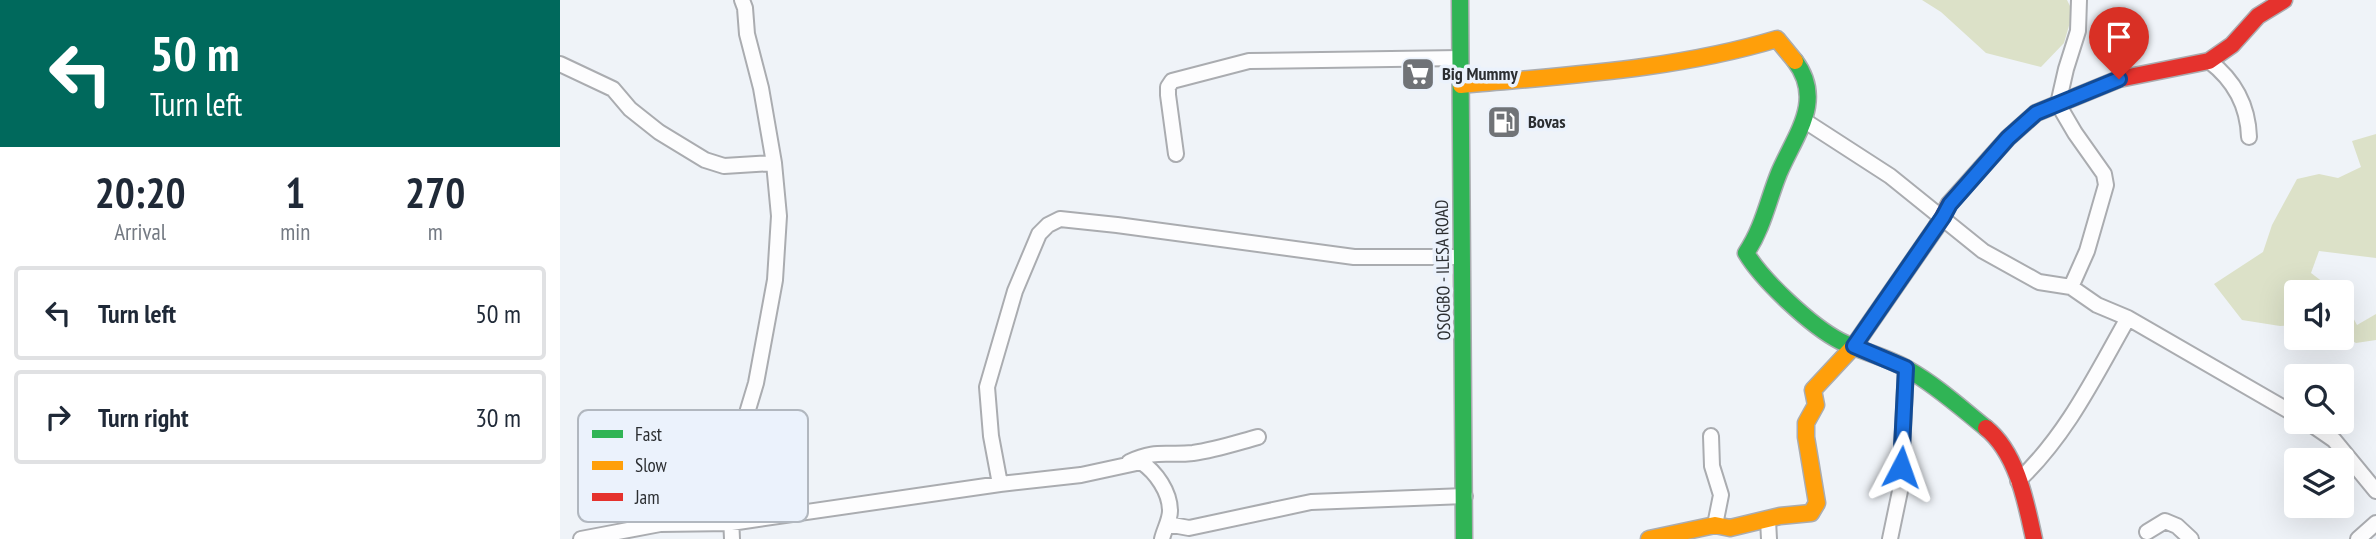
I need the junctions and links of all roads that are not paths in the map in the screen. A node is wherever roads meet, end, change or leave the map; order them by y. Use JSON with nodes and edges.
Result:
{"nodes":[{"id":1,"x":742,"y":0,"type":"edge"},
{"id":2,"x":1460,"y":0,"type":"edge"},
{"id":3,"x":2079,"y":0,"type":"edge"},
{"id":4,"x":2284,"y":0,"type":"edge"},
{"id":5,"x":1460,"y":58,"type":"junction"},
{"id":6,"x":2209,"y":61,"type":"junction"},
{"id":7,"x":560,"y":64,"type":"edge"},
{"id":8,"x":1461,"y":85,"type":"junction"},
{"id":9,"x":2058,"y":104,"type":"junction"},
{"id":10,"x":1805,"y":121,"type":"junction"},
{"id":11,"x":2249,"y":137,"type":"dead end"},
{"id":12,"x":1176,"y":154,"type":"dead end"},
{"id":13,"x":774,"y":163,"type":"junction"},
{"id":14,"x":1943,"y":217,"type":"junction"},
{"id":15,"x":1461,"y":257,"type":"junction"},
{"id":16,"x":2071,"y":287,"type":"junction"},
{"id":17,"x":2128,"y":318,"type":"junction"},
{"id":18,"x":1838,"y":340,"type":"junction"},
{"id":19,"x":1854,"y":346,"type":"junction"},
{"id":20,"x":1837,"y":362,"type":"junction"},
{"id":21,"x":1906,"y":368,"type":"junction"},
{"id":22,"x":2284,"y":408,"type":"edge"},
{"id":23,"x":748,"y":410,"type":"edge"},
{"id":24,"x":2325,"y":434,"type":"edge"},
{"id":25,"x":1711,"y":436,"type":"dead end"},
{"id":26,"x":1258,"y":437,"type":"dead end"},
{"id":27,"x":1124,"y":464,"type":"junction"},
{"id":28,"x":2018,"y":481,"type":"junction"},
{"id":29,"x":1000,"y":484,"type":"junction"},
{"id":30,"x":2376,"y":491,"type":"edge"},
{"id":31,"x":1465,"y":496,"type":"junction"},
{"id":32,"x":808,"y":512,"type":"edge"},
{"id":33,"x":1768,"y":520,"type":"junction"},
{"id":34,"x":739,"y":522,"type":"edge"},
{"id":35,"x":732,"y":523,"type":"junction"},
{"id":36,"x":2376,"y":523,"type":"edge"},
{"id":37,"x":1167,"y":524,"type":"junction"},
{"id":38,"x":1715,"y":525,"type":"junction"},
{"id":39,"x":2147,"y":532,"type":"dead end"},
{"id":40,"x":581,"y":539,"type":"edge"},
{"id":41,"x":732,"y":539,"type":"edge"},
{"id":42,"x":1162,"y":539,"type":"edge"},
{"id":43,"x":1464,"y":539,"type":"edge"},
{"id":44,"x":1649,"y":539,"type":"edge"},
{"id":45,"x":1769,"y":539,"type":"edge"},
{"id":46,"x":1890,"y":539,"type":"edge"},
{"id":47,"x":2034,"y":539,"type":"edge"},
{"id":48,"x":2191,"y":539,"type":"edge"},
{"id":49,"x":2358,"y":539,"type":"edge"}],
"edges":[{"from":1,"to":13,"type":"street"},
{"from":2,"to":5,"type":"street","name":"OSOGBO - ILESA ROAD"},
{"from":3,"to":9,"type":"street"},
{"from":4,"to":6,"type":"street"},
{"from":5,"to":8,"type":"street","name":"OSOGBO - ILESA ROAD"},
{"from":5,"to":12,"type":"street"},
{"from":6,"to":9,"type":"street"},
{"from":6,"to":11,"type":"street"},
{"from":7,"to":13,"type":"street"},
{"from":8,"to":10,"type":"street"},
{"from":8,"to":15,"type":"street","name":"OSOGBO - ILESA ROAD"},
{"from":9,"to":14,"type":"street"},
{"from":9,"to":16,"type":"street"},
{"from":10,"to":14,"type":"street"},
{"from":10,"to":18,"type":"street"},
{"from":13,"to":23,"type":"street"},
{"from":14,"to":16,"type":"street"},
{"from":14,"to":19,"type":"street"},
{"from":15,"to":29,"type":"street"},
{"from":15,"to":31,"type":"street","name":"OSOGBO - ILESA ROAD"},
{"from":16,"to":17,"type":"street"},
{"from":17,"to":22,"type":"street"},
{"from":17,"to":28,"type":"street"},
{"from":18,"to":19,"type":"street"},
{"from":18,"to":20,"type":"street"},
{"from":19,"to":20,"type":"street"},
{"from":19,"to":21,"type":"street"},
{"from":20,"to":33,"type":"street"},
{"from":21,"to":28,"type":"street"},
{"from":21,"to":46,"type":"street"},
{"from":24,"to":30,"type":"street"},
{"from":25,"to":38,"type":"street"},
{"from":26,"to":27,"type":"street"},
{"from":27,"to":29,"type":"street"},
{"from":27,"to":37,"type":"street"},
{"from":28,"to":47,"type":"street"},
{"from":29,"to":32,"type":"street"},
{"from":31,"to":37,"type":"street"},
{"from":31,"to":43,"type":"street","name":"OSOGBO - ILESA ROAD"},
{"from":33,"to":38,"type":"street"},
{"from":33,"to":45,"type":"street"},
{"from":34,"to":35,"type":"street"},
{"from":35,"to":40,"type":"street"},
{"from":35,"to":41,"type":"street"},
{"from":36,"to":49,"type":"street"},
{"from":37,"to":42,"type":"street"},
{"from":38,"to":44,"type":"street"},
{"from":39,"to":48,"type":"street"}]}
